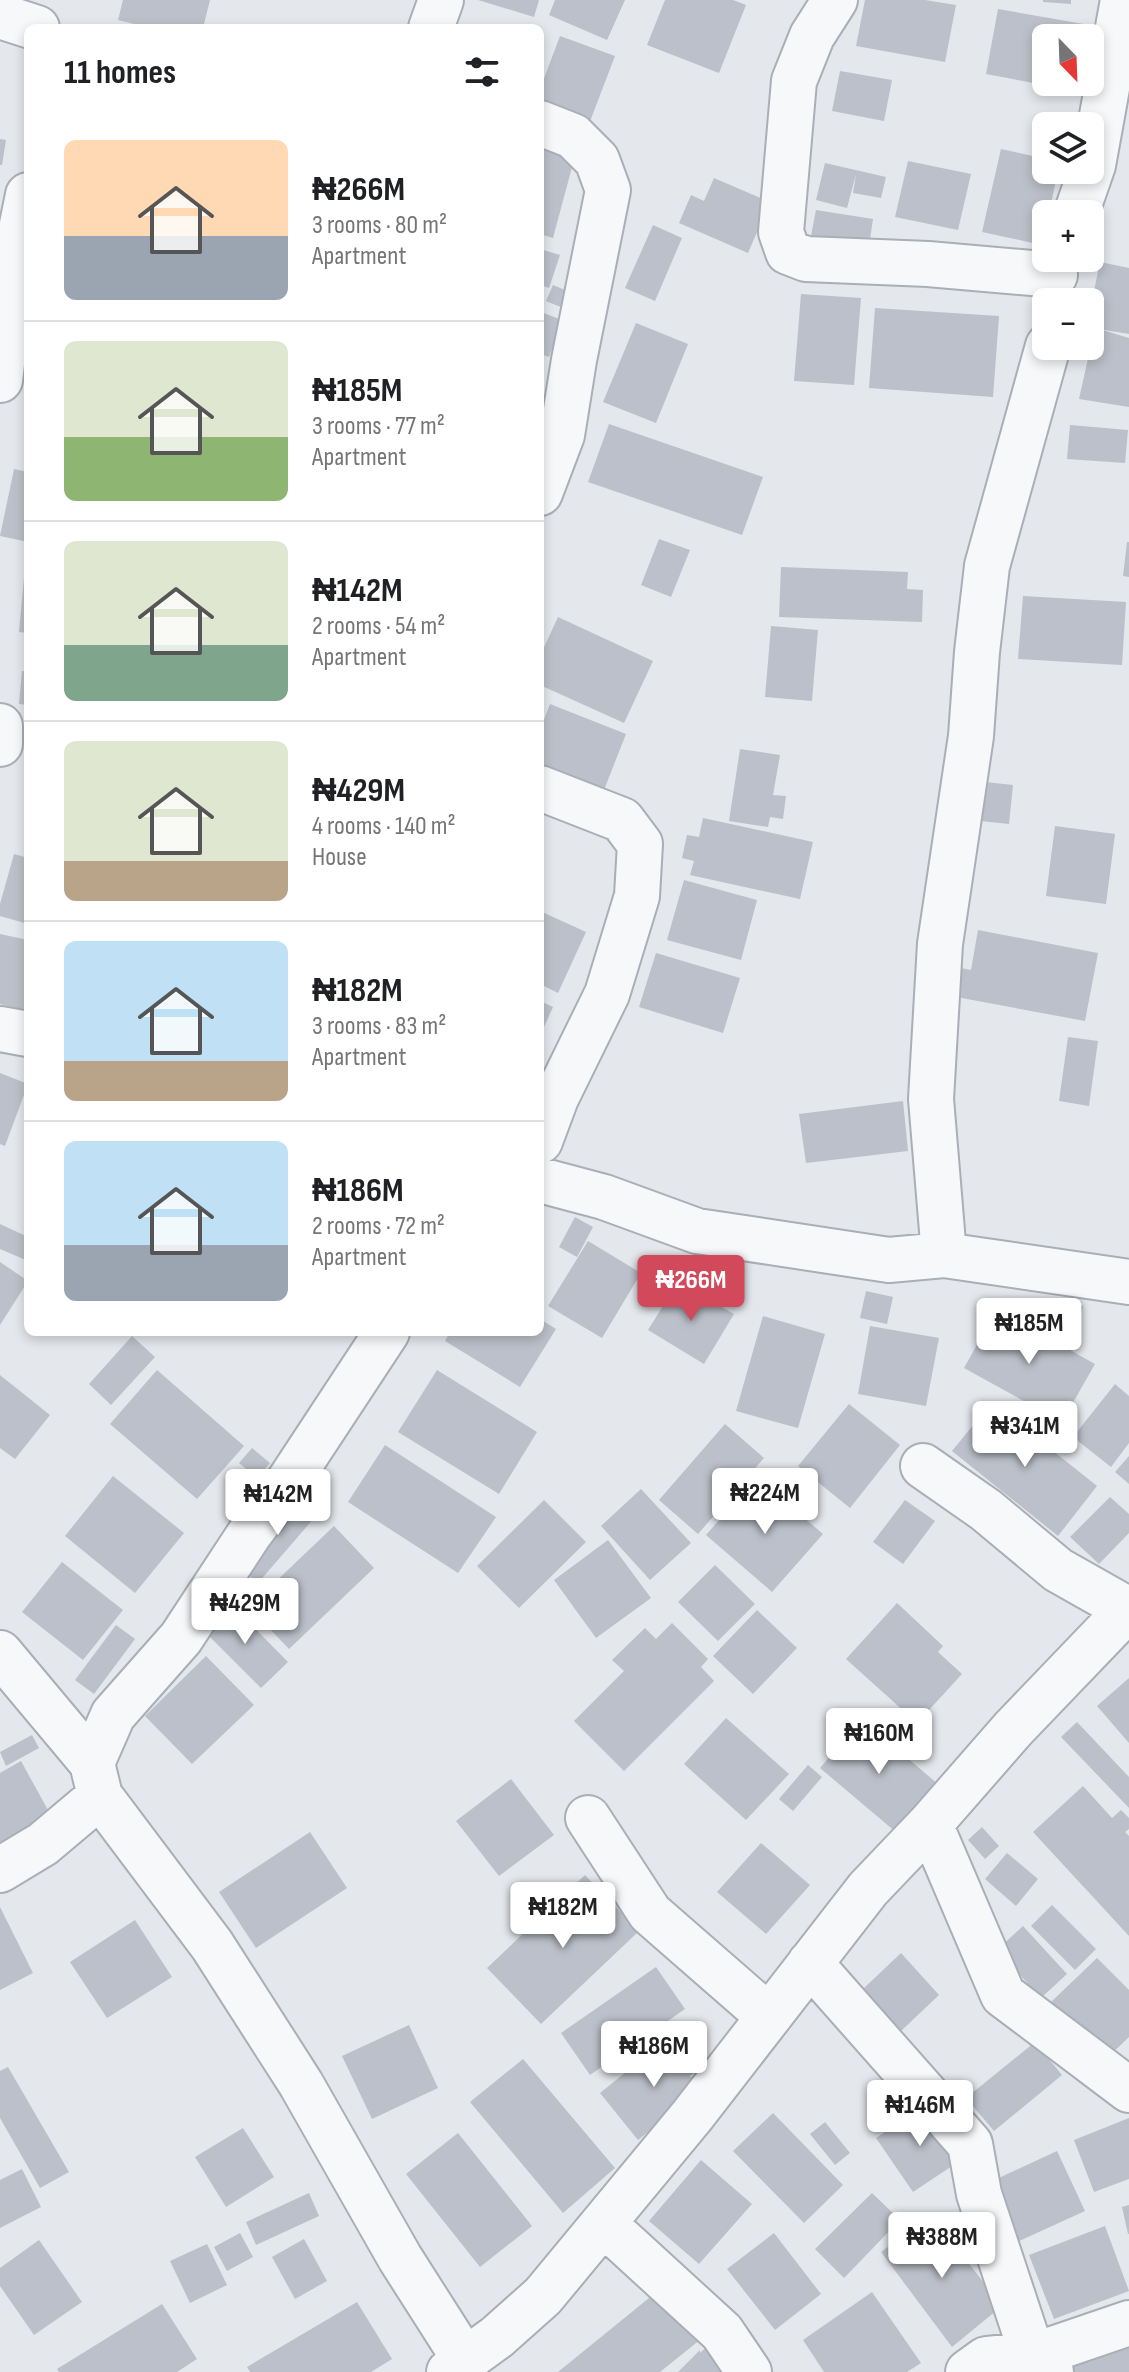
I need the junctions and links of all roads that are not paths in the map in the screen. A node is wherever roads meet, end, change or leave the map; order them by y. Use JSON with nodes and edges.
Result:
{"nodes":[{"id":1,"x":441,"y":0,"type":"edge"},
{"id":2,"x":835,"y":0,"type":"edge"},
{"id":3,"x":1123,"y":0,"type":"edge"},
{"id":4,"x":0,"y":16,"type":"edge"},
{"id":5,"x":25,"y":24,"type":"edge"},
{"id":6,"x":432,"y":24,"type":"edge"},
{"id":7,"x":544,"y":125,"type":"edge"},
{"id":8,"x":1081,"y":200,"type":"edge"},
{"id":9,"x":24,"y":208,"type":"edge"},
{"id":10,"x":7,"y":262,"type":"edge"},
{"id":11,"x":1057,"y":278,"type":"edge"},
{"id":12,"x":1044,"y":360,"type":"edge"},
{"id":13,"x":0,"y":380,"type":"edge"},
{"id":14,"x":544,"y":482,"type":"edge"},
{"id":15,"x":0,"y":726,"type":"edge"},
{"id":16,"x":0,"y":744,"type":"edge"},
{"id":17,"x":544,"y":790,"type":"edge"},
{"id":18,"x":0,"y":1029,"type":"edge"},
{"id":19,"x":24,"y":1033,"type":"edge"},
{"id":20,"x":544,"y":1130,"type":"edge"},
{"id":21,"x":544,"y":1181,"type":"edge"},
{"id":22,"x":944,"y":1255,"type":"junction"},
{"id":23,"x":1129,"y":1282,"type":"edge"},
{"id":24,"x":384,"y":1336,"type":"edge"},
{"id":25,"x":923,"y":1466,"type":"dead end"},
{"id":26,"x":1128,"y":1608,"type":"edge"},
{"id":27,"x":0,"y":1653,"type":"edge"},
{"id":28,"x":96,"y":1779,"type":"junction"},
{"id":29,"x":588,"y":1818,"type":"dead end"},
{"id":30,"x":930,"y":1824,"type":"junction"},
{"id":31,"x":0,"y":1870,"type":"edge"},
{"id":32,"x":810,"y":1963,"type":"junction"},
{"id":33,"x":768,"y":2016,"type":"junction"},
{"id":34,"x":1129,"y":2055,"type":"edge"},
{"id":35,"x":1129,"y":2079,"type":"edge"},
{"id":36,"x":1129,"y":2090,"type":"edge"},
{"id":37,"x":604,"y":2224,"type":"junction"},
{"id":38,"x":1129,"y":2323,"type":"edge"},
{"id":39,"x":1046,"y":2362,"type":"edge"},
{"id":40,"x":457,"y":2366,"type":"edge"},
{"id":41,"x":749,"y":2372,"type":"edge"},
{"id":42,"x":968,"y":2372,"type":"edge"}],
"edges":[{"from":1,"to":6,"type":"street"},
{"from":2,"to":11,"type":"street"},
{"from":3,"to":8,"type":"street"},
{"from":4,"to":5,"type":"street"},
{"from":7,"to":14,"type":"street"},
{"from":9,"to":10,"type":"street"},
{"from":10,"to":13,"type":"street"},
{"from":12,"to":22,"type":"street"},
{"from":15,"to":16,"type":"street"},
{"from":17,"to":20,"type":"street"},
{"from":18,"to":19,"type":"street"},
{"from":21,"to":22,"type":"street"},
{"from":22,"to":23,"type":"street"},
{"from":24,"to":28,"type":"street"},
{"from":25,"to":26,"type":"street"},
{"from":26,"to":30,"type":"street"},
{"from":27,"to":28,"type":"street"},
{"from":28,"to":31,"type":"street"},
{"from":28,"to":40,"type":"street"},
{"from":29,"to":33,"type":"street"},
{"from":30,"to":32,"type":"street"},
{"from":30,"to":36,"type":"street"},
{"from":32,"to":33,"type":"street"},
{"from":32,"to":39,"type":"street"},
{"from":33,"to":37,"type":"street"},
{"from":34,"to":35,"type":"street"},
{"from":37,"to":40,"type":"street"},
{"from":37,"to":41,"type":"street"},
{"from":38,"to":39,"type":"street"},
{"from":39,"to":42,"type":"street"}]}
